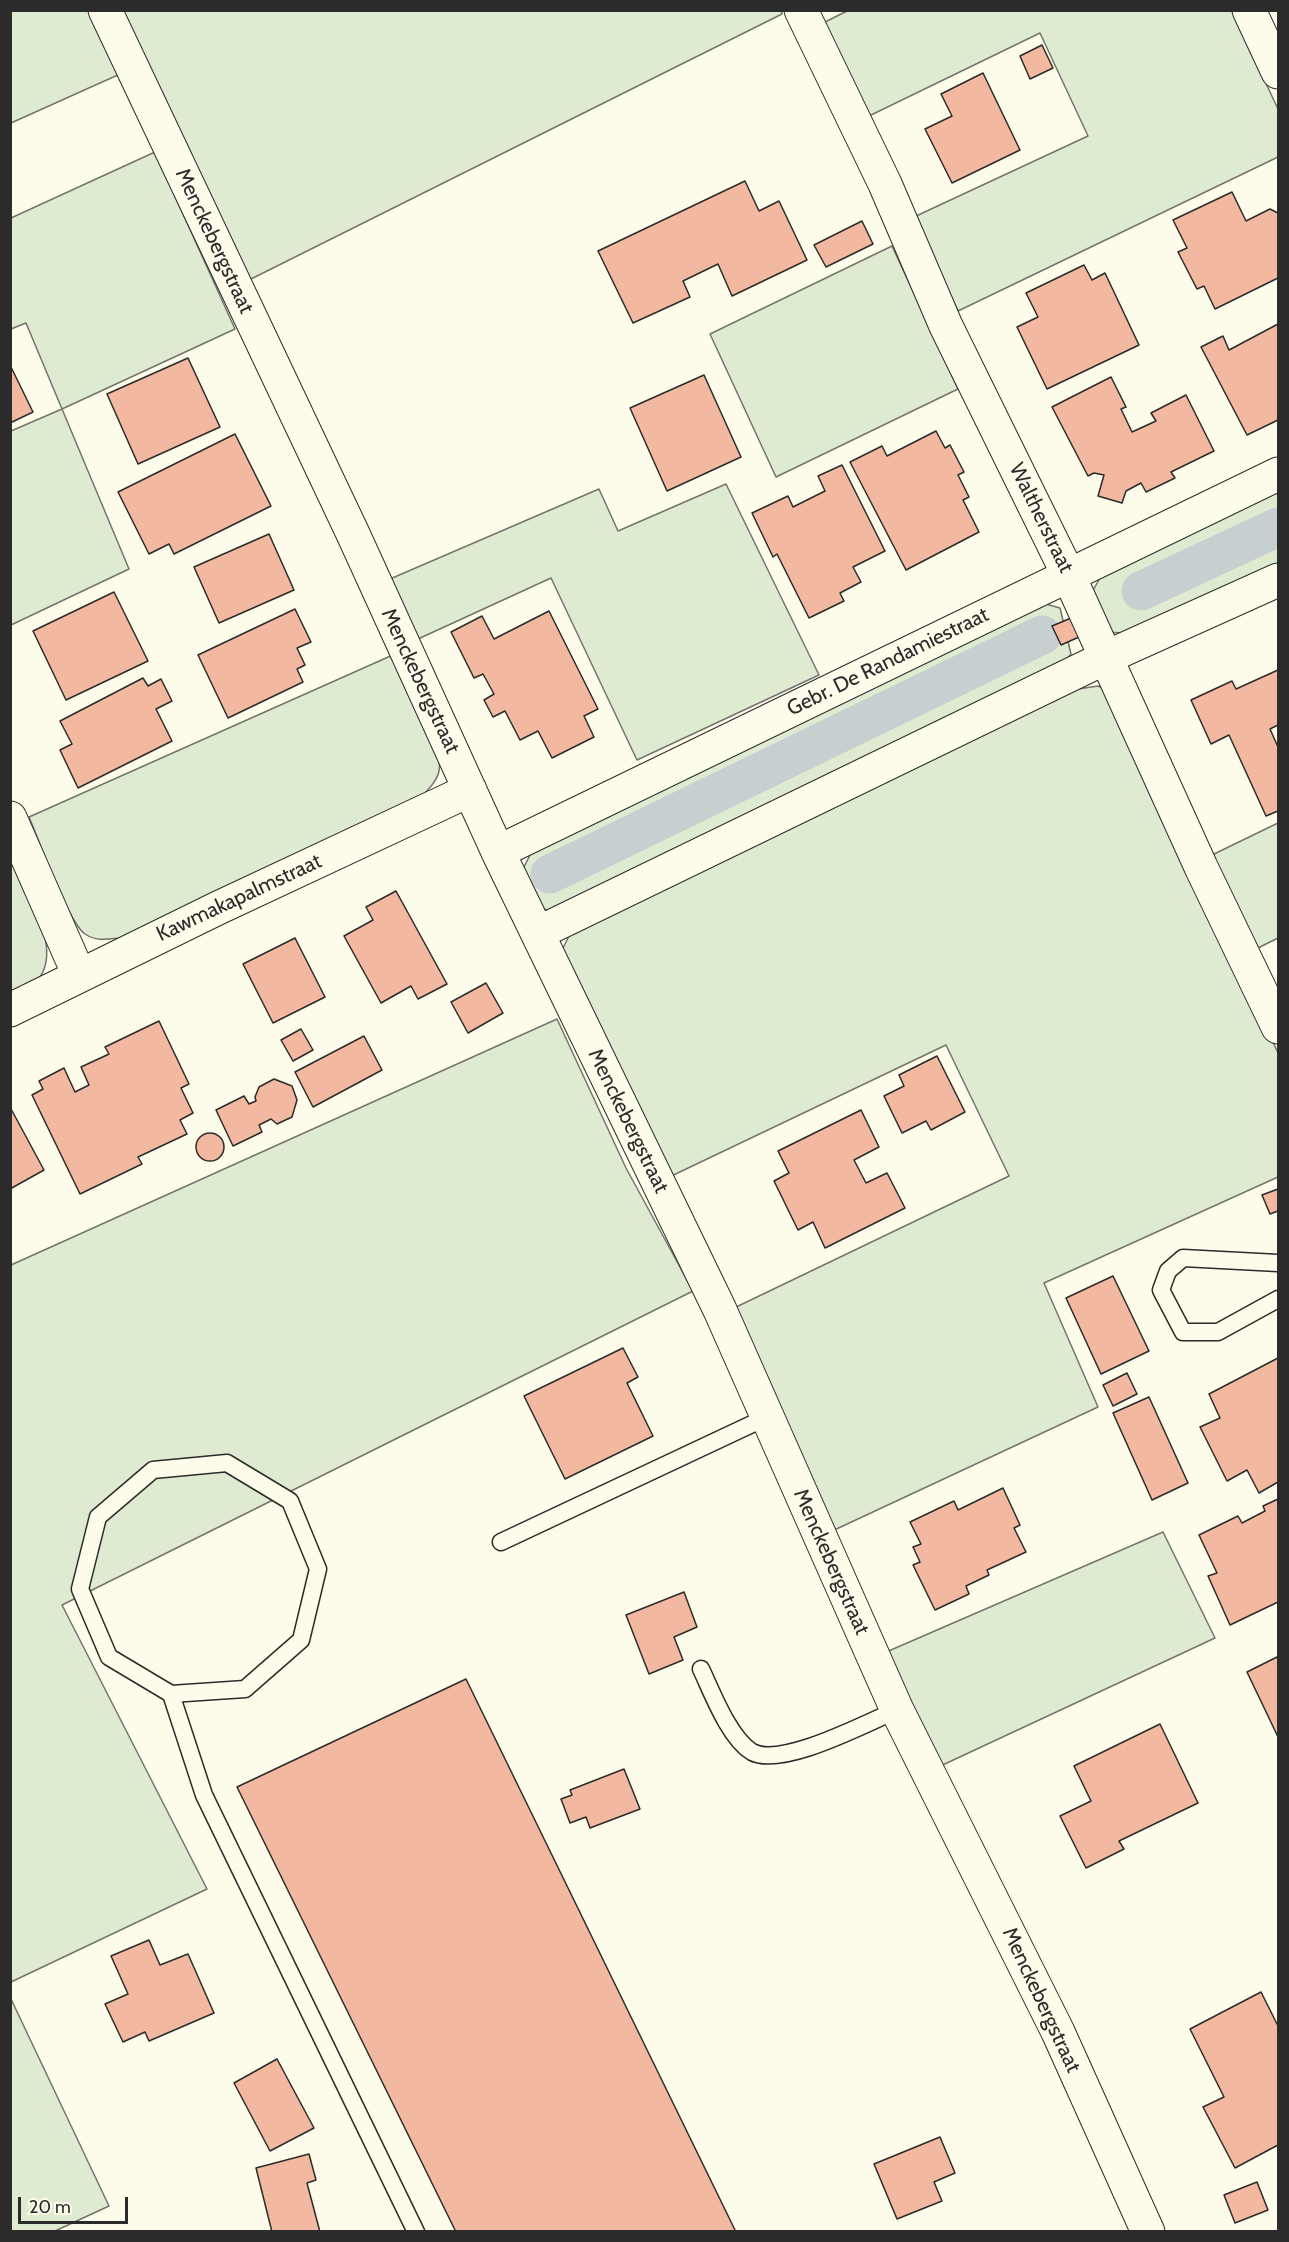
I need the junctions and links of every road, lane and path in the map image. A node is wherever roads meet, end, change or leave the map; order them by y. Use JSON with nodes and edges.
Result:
{"nodes":[{"id":1,"x":105,"y":10,"type":"edge"},
{"id":2,"x":801,"y":10,"type":"edge"},
{"id":3,"x":1250,"y":10,"type":"edge"},
{"id":4,"x":1278,"y":72,"type":"edge"},
{"id":5,"x":1278,"y":474,"type":"edge"},
{"id":6,"x":1068,"y":574,"type":"junction"},
{"id":7,"x":1278,"y":580,"type":"edge"},
{"id":8,"x":1107,"y":657,"type":"junction"},
{"id":9,"x":470,"y":790,"type":"junction"},
{"id":10,"x":10,"y":818,"type":"edge"},
{"id":11,"x":498,"y":852,"type":"junction"},
{"id":12,"x":538,"y":933,"type":"junction"},
{"id":13,"x":79,"y":975,"type":"junction"},
{"id":14,"x":10,"y":1010,"type":"edge"},
{"id":15,"x":1278,"y":1027,"type":"edge"},
{"id":16,"x":1278,"y":1263,"type":"edge"},
{"id":17,"x":1278,"y":1299,"type":"edge"},
{"id":18,"x":767,"y":1417,"type":"junction"},
{"id":19,"x":501,"y":1542,"type":"dead end"},
{"id":20,"x":701,"y":1669,"type":"dead end"},
{"id":21,"x":171,"y":1695,"type":"junction"},
{"id":22,"x":897,"y":1710,"type":"junction"},
{"id":23,"x":416,"y":2232,"type":"edge"},
{"id":24,"x":1148,"y":2232,"type":"edge"}],
"edges":[{"from":1,"to":9,"type":"street","name":"Menckebergstraat"},
{"from":2,"to":6,"type":"street","name":"Waltherstraat"},
{"from":3,"to":4,"type":"street"},
{"from":5,"to":6,"type":"street","name":"Gebr. De Randamiestraat"},
{"from":6,"to":8,"type":"street","name":"Waltherstraat"},
{"from":6,"to":11,"type":"street","name":"Gebr. De Randamiestraat"},
{"from":7,"to":8,"type":"street"},
{"from":8,"to":12,"type":"street"},
{"from":8,"to":15,"type":"street","name":"Waltherstraat"},
{"from":9,"to":11,"type":"street","name":"Menckebergstraat"},
{"from":9,"to":13,"type":"street","name":"Kawmakapalmstraat"},
{"from":10,"to":13,"type":"street"},
{"from":11,"to":12,"type":"street","name":"Menckebergstraat"},
{"from":12,"to":18,"type":"street","name":"Menckebergstraat"},
{"from":13,"to":14,"type":"street","name":"Kawmakapalmstraat"},
{"from":16,"to":17,"type":"lane"},
{"from":18,"to":19,"type":"lane"},
{"from":18,"to":22,"type":"street","name":"Menckebergstraat"},
{"from":20,"to":22,"type":"lane"},
{"from":21,"to":21,"type":"lane"},
{"from":21,"to":23,"type":"lane"},
{"from":22,"to":24,"type":"street","name":"Menckebergstraat"}]}
